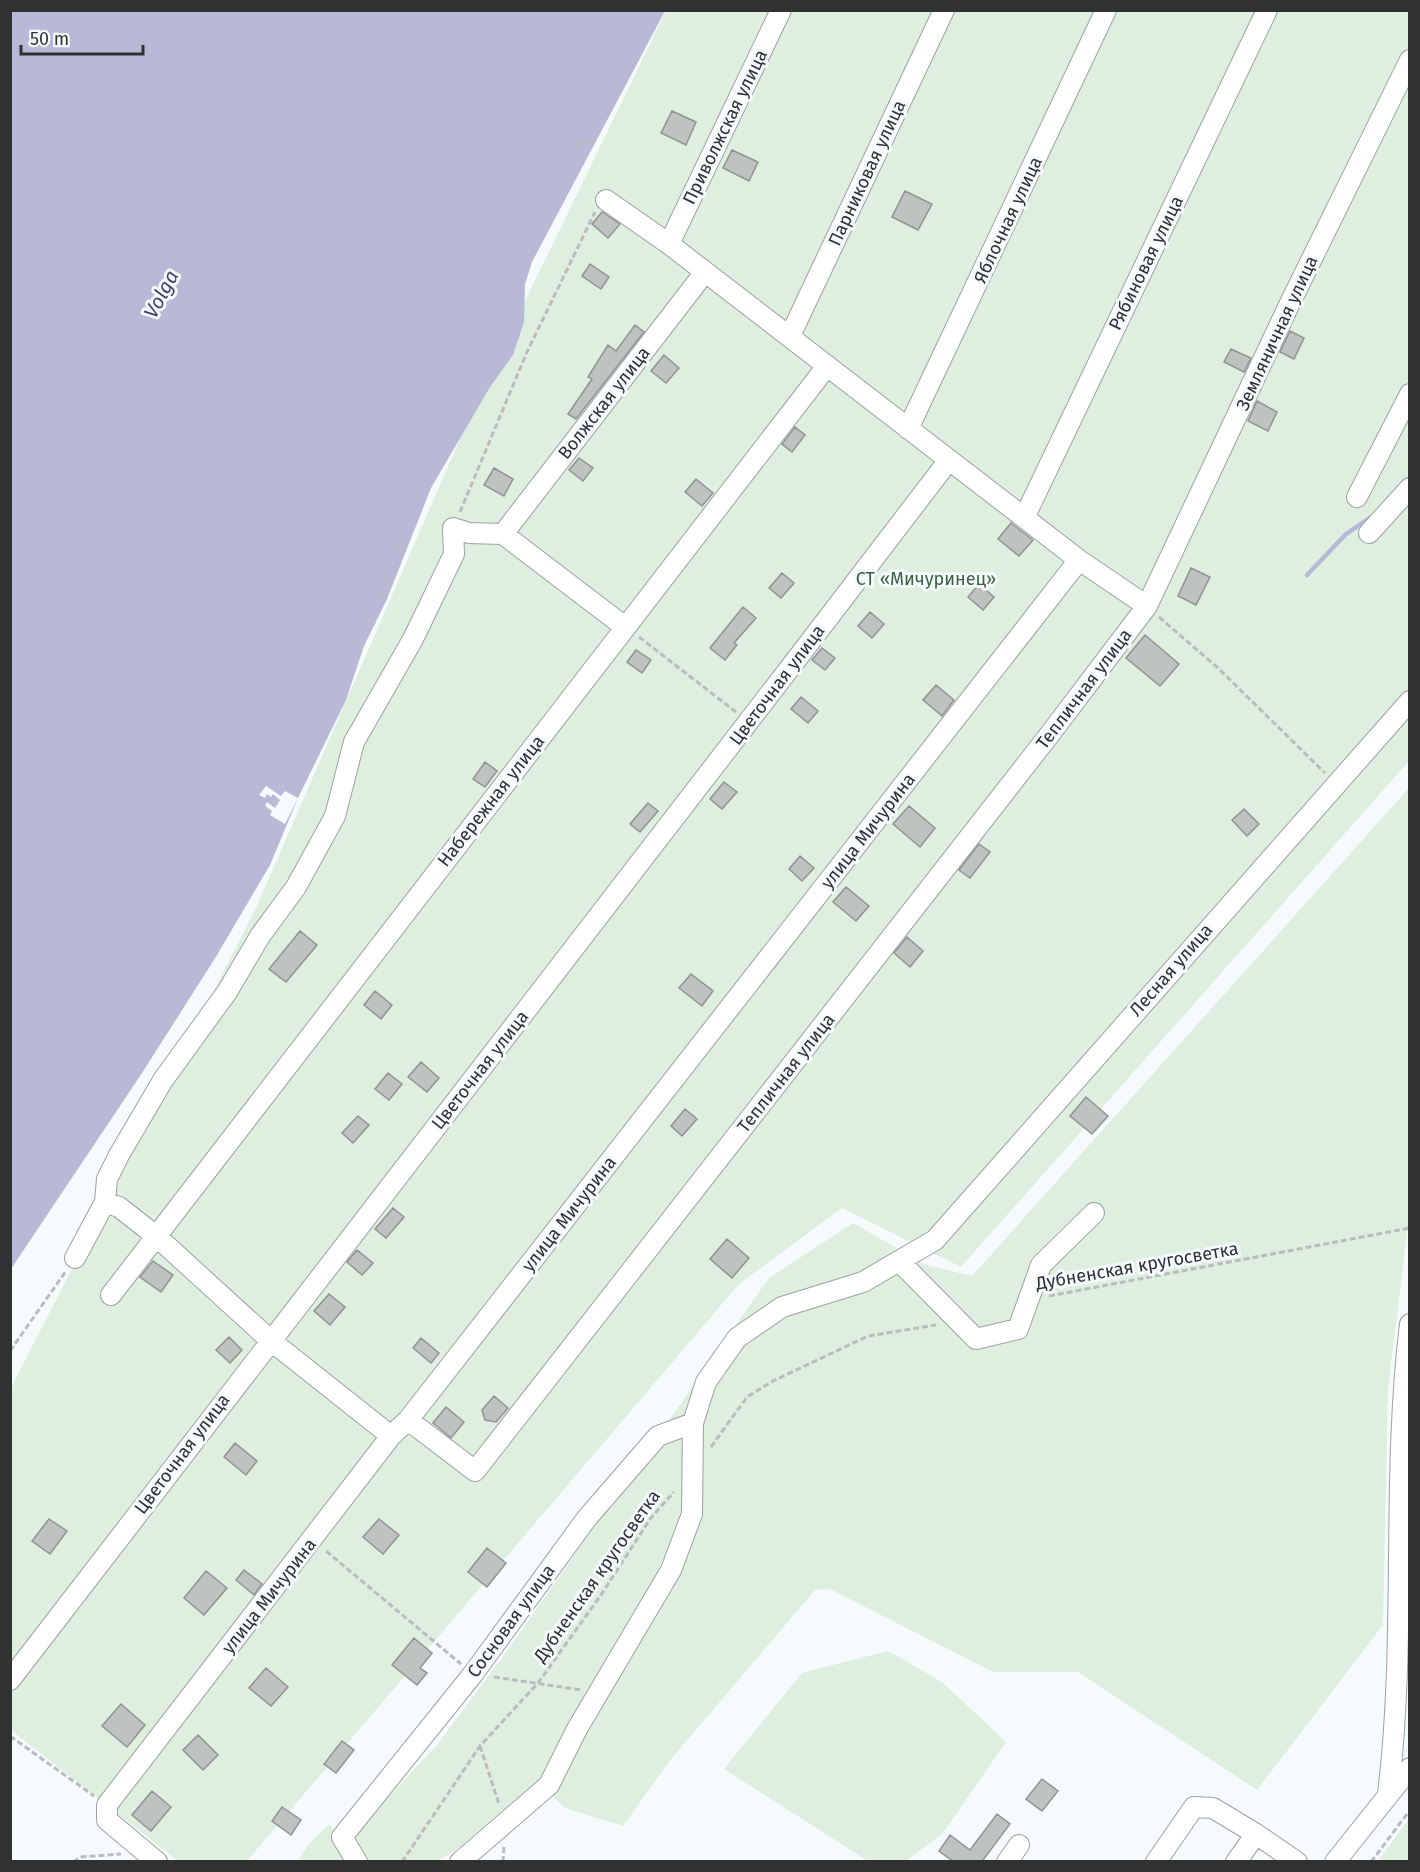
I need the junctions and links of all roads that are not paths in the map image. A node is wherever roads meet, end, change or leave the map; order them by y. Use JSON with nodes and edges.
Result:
{"nodes":[{"id":1,"x":781,"y":10,"type":"edge"},
{"id":2,"x":944,"y":10,"type":"edge"},
{"id":3,"x":1106,"y":10,"type":"edge"},
{"id":4,"x":1267,"y":10,"type":"edge"},
{"id":5,"x":1410,"y":60,"type":"edge"},
{"id":6,"x":606,"y":200,"type":"road end"},
{"id":7,"x":669,"y":244,"type":"junction"},
{"id":8,"x":705,"y":272,"type":"junction"},
{"id":9,"x":790,"y":336,"type":"junction"},
{"id":10,"x":827,"y":366,"type":"junction"},
{"id":11,"x":1410,"y":394,"type":"edge"},
{"id":12,"x":908,"y":429,"type":"junction"},
{"id":13,"x":949,"y":459,"type":"junction"},
{"id":14,"x":1410,"y":488,"type":"edge"},
{"id":15,"x":1357,"y":497,"type":"dead end"},
{"id":16,"x":1025,"y":516,"type":"junction"},
{"id":17,"x":1369,"y":533,"type":"dead end"},
{"id":18,"x":503,"y":534,"type":"junction"},
{"id":19,"x":1079,"y":560,"type":"junction"},
{"id":20,"x":1147,"y":606,"type":"junction"},
{"id":21,"x":625,"y":627,"type":"junction"},
{"id":22,"x":1410,"y":701,"type":"edge"},
{"id":23,"x":105,"y":1202,"type":"junction"},
{"id":24,"x":1094,"y":1213,"type":"dead end"},
{"id":25,"x":156,"y":1236,"type":"junction"},
{"id":26,"x":75,"y":1258,"type":"road end"},
{"id":27,"x":899,"y":1261,"type":"junction"},
{"id":28,"x":111,"y":1295,"type":"dead end"},
{"id":29,"x":1410,"y":1324,"type":"edge"},
{"id":30,"x":270,"y":1340,"type":"junction"},
{"id":31,"x":408,"y":1419,"type":"junction"},
{"id":32,"x":693,"y":1423,"type":"junction"},
{"id":33,"x":391,"y":1436,"type":"junction"},
{"id":34,"x":10,"y":1680,"type":"edge"},
{"id":35,"x":1410,"y":1685,"type":"edge"},
{"id":36,"x":1395,"y":1706,"type":"junction"},
{"id":37,"x":1410,"y":1733,"type":"edge"},
{"id":38,"x":1410,"y":1768,"type":"edge"},
{"id":39,"x":1388,"y":1794,"type":"junction"},
{"id":40,"x":1256,"y":1834,"type":"junction"},
{"id":41,"x":1019,"y":1845,"type":"dead end"},
{"id":42,"x":157,"y":1862,"type":"edge"},
{"id":43,"x":357,"y":1862,"type":"edge"},
{"id":44,"x":460,"y":1862,"type":"edge"},
{"id":45,"x":1007,"y":1862,"type":"edge"},
{"id":46,"x":1156,"y":1862,"type":"edge"},
{"id":47,"x":1236,"y":1862,"type":"edge"},
{"id":48,"x":1297,"y":1862,"type":"edge"},
{"id":49,"x":1335,"y":1862,"type":"edge"}],
"edges":[{"from":1,"to":7,"type":"street","name":"Приволжская улица"},
{"from":2,"to":9,"type":"street","name":"Парниковая улица"},
{"from":3,"to":12,"type":"street","name":"Яблочная улица"},
{"from":4,"to":16,"type":"street","name":"Рябиновая улица"},
{"from":5,"to":20,"type":"street","name":"Земляничная улица"},
{"from":6,"to":7,"type":"street"},
{"from":7,"to":8,"type":"street"},
{"from":8,"to":9,"type":"street"},
{"from":8,"to":18,"type":"street","name":"Волжская улица"},
{"from":9,"to":10,"type":"street"},
{"from":10,"to":12,"type":"street"},
{"from":10,"to":21,"type":"street","name":"Набережная улица"},
{"from":11,"to":15,"type":"street"},
{"from":12,"to":13,"type":"street"},
{"from":13,"to":16,"type":"street"},
{"from":13,"to":30,"type":"street","name":"Цветочная улица"},
{"from":14,"to":17,"type":"street"},
{"from":16,"to":19,"type":"street"},
{"from":18,"to":21,"type":"street"},
{"from":18,"to":23,"type":"street"},
{"from":19,"to":20,"type":"street"},
{"from":19,"to":31,"type":"street","name":"улица Мичурина"},
{"from":20,"to":31,"type":"street","name":"Тепличная улица"},
{"from":21,"to":25,"type":"street","name":"Набережная улица"},
{"from":22,"to":27,"type":"street","name":"Лесная улица"},
{"from":23,"to":25,"type":"street"},
{"from":23,"to":26,"type":"street"},
{"from":24,"to":27,"type":"street"},
{"from":25,"to":28,"type":"street","name":"Набережная улица"},
{"from":25,"to":30,"type":"street"},
{"from":27,"to":32,"type":"street","name":"Лесная улица"},
{"from":29,"to":36,"type":"street"},
{"from":30,"to":33,"type":"street"},
{"from":30,"to":34,"type":"street","name":"Цветочная улица"},
{"from":31,"to":33,"type":"street","name":"улица Мичурина"},
{"from":32,"to":43,"type":"street","name":"Сосновая улица"},
{"from":32,"to":44,"type":"street","name":"Лесная улица"},
{"from":33,"to":42,"type":"street","name":"улица Мичурина"},
{"from":35,"to":36,"type":"street"},
{"from":36,"to":37,"type":"street"},
{"from":36,"to":39,"type":"street"},
{"from":38,"to":39,"type":"street"},
{"from":39,"to":49,"type":"street"},
{"from":40,"to":46,"type":"street"},
{"from":40,"to":47,"type":"street"},
{"from":40,"to":48,"type":"street"},
{"from":41,"to":45,"type":"street"}]}
